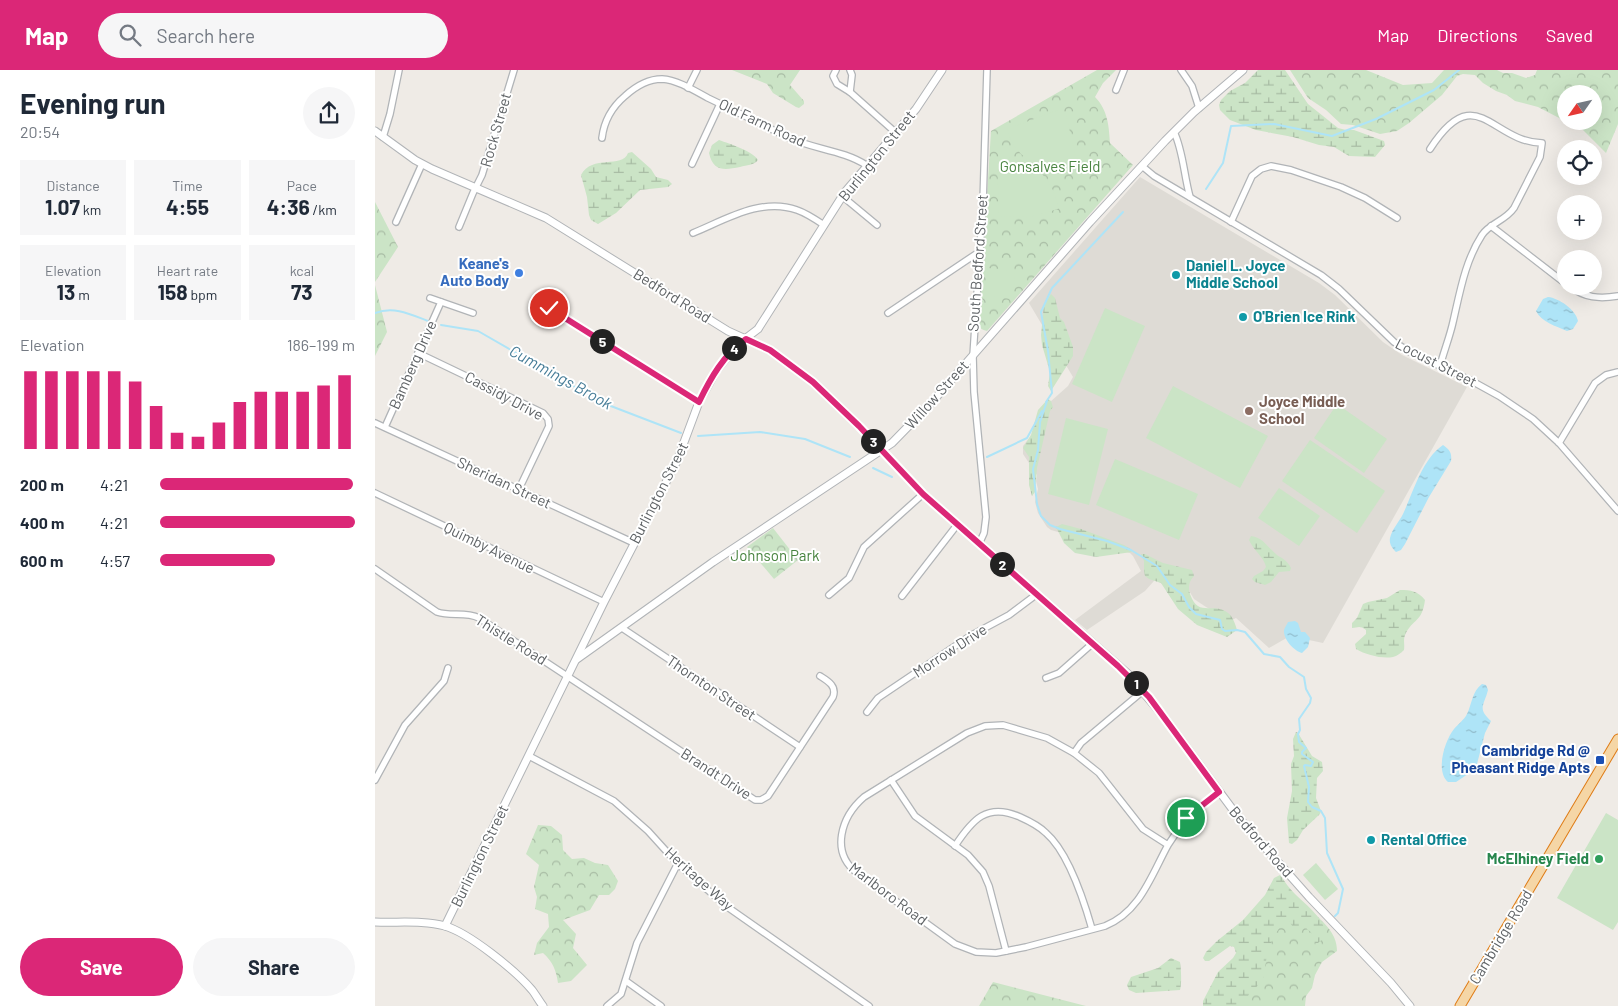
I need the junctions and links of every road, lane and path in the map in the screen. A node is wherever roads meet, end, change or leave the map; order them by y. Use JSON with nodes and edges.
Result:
{"nodes":[{"id":1,"x":399,"y":70,"type":"edge"},
{"id":2,"x":514,"y":70,"type":"edge"},
{"id":3,"x":697,"y":70,"type":"edge"},
{"id":4,"x":836,"y":70,"type":"edge"},
{"id":5,"x":850,"y":70,"type":"edge"},
{"id":6,"x":942,"y":70,"type":"edge"},
{"id":7,"x":987,"y":70,"type":"edge"},
{"id":8,"x":1124,"y":70,"type":"edge"},
{"id":9,"x":1181,"y":70,"type":"edge"},
{"id":10,"x":1243,"y":70,"type":"edge"},
{"id":11,"x":688,"y":88,"type":"junction"},
{"id":12,"x":1116,"y":90,"type":"dead end"},
{"id":13,"x":850,"y":92,"type":"junction"},
{"id":14,"x":720,"y":104,"type":"junction"},
{"id":15,"x":1199,"y":108,"type":"junction"},
{"id":16,"x":375,"y":131,"type":"edge"},
{"id":17,"x":895,"y":132,"type":"junction"},
{"id":18,"x":1174,"y":132,"type":"junction"},
{"id":19,"x":383,"y":137,"type":"junction"},
{"id":20,"x":602,"y":138,"type":"dead end"},
{"id":21,"x":1430,"y":149,"type":"dead end"},
{"id":22,"x":422,"y":164,"type":"junction"},
{"id":23,"x":691,"y":164,"type":"dead end"},
{"id":24,"x":866,"y":165,"type":"junction"},
{"id":25,"x":1142,"y":166,"type":"junction"},
{"id":26,"x":476,"y":189,"type":"junction"},
{"id":27,"x":842,"y":196,"type":"junction"},
{"id":28,"x":1190,"y":197,"type":"junction"},
{"id":29,"x":1397,"y":218,"type":"dead end"},
{"id":30,"x":396,"y":222,"type":"dead end"},
{"id":31,"x":1231,"y":222,"type":"junction"},
{"id":32,"x":824,"y":225,"type":"junction"},
{"id":33,"x":877,"y":225,"type":"dead end"},
{"id":34,"x":1491,"y":226,"type":"junction"},
{"id":35,"x":459,"y":227,"type":"dead end"},
{"id":36,"x":693,"y":233,"type":"dead end"},
{"id":37,"x":979,"y":252,"type":"junction"},
{"id":38,"x":1557,"y":277,"type":"edge"},
{"id":39,"x":1584,"y":295,"type":"edge"},
{"id":40,"x":1618,"y":296,"type":"edge"},
{"id":41,"x":430,"y":298,"type":"dead end"},
{"id":42,"x":441,"y":302,"type":"junction"},
{"id":43,"x":549,"y":308,"type":"dead end"},
{"id":44,"x":473,"y":313,"type":"dead end"},
{"id":45,"x":887,"y":313,"type":"dead end"},
{"id":46,"x":746,"y":339,"type":"junction"},
{"id":47,"x":419,"y":353,"type":"junction"},
{"id":48,"x":973,"y":356,"type":"junction"},
{"id":49,"x":1439,"y":366,"type":"junction"},
{"id":50,"x":1618,"y":372,"type":"edge"},
{"id":51,"x":699,"y":402,"type":"junction"},
{"id":52,"x":375,"y":423,"type":"edge"},
{"id":53,"x":385,"y":428,"type":"junction"},
{"id":54,"x":1559,"y":443,"type":"junction"},
{"id":55,"x":882,"y":450,"type":"junction"},
{"id":56,"x":519,"y":489,"type":"junction"},
{"id":57,"x":375,"y":493,"type":"edge"},
{"id":58,"x":923,"y":494,"type":"junction"},
{"id":59,"x":1618,"y":511,"type":"edge"},
{"id":60,"x":957,"y":525,"type":"junction"},
{"id":61,"x":634,"y":543,"type":"junction"},
{"id":62,"x":979,"y":544,"type":"junction"},
{"id":63,"x":375,"y":568,"type":"edge"},
{"id":64,"x":1037,"y":594,"type":"junction"},
{"id":65,"x":829,"y":595,"type":"dead end"},
{"id":66,"x":902,"y":596,"type":"dead end"},
{"id":67,"x":603,"y":602,"type":"junction"},
{"id":68,"x":622,"y":628,"type":"junction"},
{"id":69,"x":1093,"y":642,"type":"junction"},
{"id":70,"x":577,"y":659,"type":"junction"},
{"id":71,"x":448,"y":668,"type":"dead end"},
{"id":72,"x":569,"y":676,"type":"junction"},
{"id":73,"x":820,"y":676,"type":"dead end"},
{"id":74,"x":1046,"y":678,"type":"dead end"},
{"id":75,"x":1143,"y":690,"type":"junction"},
{"id":76,"x":867,"y":712,"type":"dead end"},
{"id":77,"x":1618,"y":739,"type":"edge"},
{"id":78,"x":800,"y":747,"type":"junction"},
{"id":79,"x":1073,"y":753,"type":"junction"},
{"id":80,"x":529,"y":756,"type":"junction"},
{"id":81,"x":375,"y":780,"type":"edge"},
{"id":82,"x":891,"y":780,"type":"junction"},
{"id":83,"x":1219,"y":792,"type":"junction"},
{"id":84,"x":1168,"y":845,"type":"junction"},
{"id":85,"x":955,"y":846,"type":"junction"},
{"id":86,"x":678,"y":863,"type":"junction"},
{"id":87,"x":375,"y":922,"type":"edge"},
{"id":88,"x":445,"y":926,"type":"junction"},
{"id":89,"x":1091,"y":929,"type":"junction"},
{"id":90,"x":1006,"y":951,"type":"junction"},
{"id":91,"x":626,"y":981,"type":"junction"},
{"id":92,"x":543,"y":1006,"type":"edge"},
{"id":93,"x":607,"y":1006,"type":"edge"},
{"id":94,"x":661,"y":1006,"type":"edge"},
{"id":95,"x":869,"y":1006,"type":"edge"},
{"id":96,"x":1410,"y":1006,"type":"edge"},
{"id":97,"x":1460,"y":1006,"type":"edge"}],
"edges":[{"from":1,"to":19,"type":"street"},
{"from":2,"to":26,"type":"street","name":"Rock Street"},
{"from":3,"to":11,"type":"street"},
{"from":4,"to":13,"type":"street"},
{"from":5,"to":13,"type":"street"},
{"from":6,"to":17,"type":"street","name":"Burlington Street"},
{"from":7,"to":37,"type":"street","name":"South Bedford Street"},
{"from":8,"to":12,"type":"street"},
{"from":9,"to":15,"type":"street"},
{"from":10,"to":15,"type":"street","name":"Willow Street"},
{"from":11,"to":14,"type":"street","name":"Old Farm Road"},
{"from":11,"to":20,"type":"street","name":"Old Farm Road"},
{"from":13,"to":17,"type":"street"},
{"from":14,"to":23,"type":"street"},
{"from":14,"to":24,"type":"street","name":"Old Farm Road"},
{"from":15,"to":18,"type":"street","name":"Willow Street"},
{"from":16,"to":19,"type":"street","name":"Bedford Road"},
{"from":17,"to":24,"type":"street","name":"Burlington Street"},
{"from":18,"to":25,"type":"street","name":"Willow Street"},
{"from":18,"to":28,"type":"street"},
{"from":19,"to":22,"type":"street","name":"Bedford Road"},
{"from":21,"to":34,"type":"street"},
{"from":22,"to":26,"type":"street","name":"Bedford Road"},
{"from":22,"to":30,"type":"street"},
{"from":24,"to":27,"type":"street","name":"Burlington Street"},
{"from":25,"to":28,"type":"street","name":"Locust Street"},
{"from":25,"to":48,"type":"street","name":"Willow Street"},
{"from":26,"to":35,"type":"street","name":"Rock Street"},
{"from":26,"to":46,"type":"street","name":"Bedford Road"},
{"from":27,"to":32,"type":"street","name":"Burlington Street"},
{"from":27,"to":33,"type":"street"},
{"from":28,"to":31,"type":"street","name":"Locust Street"},
{"from":29,"to":31,"type":"street"},
{"from":31,"to":49,"type":"street","name":"Locust Street"},
{"from":32,"to":36,"type":"street"},
{"from":32,"to":46,"type":"street","name":"Burlington Street"},
{"from":34,"to":38,"type":"street"},
{"from":34,"to":49,"type":"street"},
{"from":37,"to":45,"type":"street"},
{"from":37,"to":48,"type":"street","name":"South Bedford Street"},
{"from":39,"to":40,"type":"street"},
{"from":41,"to":42,"type":"street","name":"Bamberg Drive"},
{"from":42,"to":44,"type":"street","name":"Bamberg Drive"},
{"from":42,"to":47,"type":"street","name":"Bamberg Drive"},
{"from":43,"to":51,"type":"street"},
{"from":46,"to":51,"type":"street","name":"Burlington Street"},
{"from":46,"to":55,"type":"street","name":"Bedford Road"},
{"from":47,"to":53,"type":"street","name":"Bamberg Drive"},
{"from":47,"to":56,"type":"street","name":"Cassidy Drive"},
{"from":48,"to":55,"type":"street","name":"Willow Street"},
{"from":48,"to":62,"type":"street","name":"South Bedford Street"},
{"from":49,"to":54,"type":"street","name":"Locust Street"},
{"from":50,"to":54,"type":"street"},
{"from":51,"to":61,"type":"street","name":"Burlington Street"},
{"from":52,"to":53,"type":"street","name":"Sheridan Street"},
{"from":53,"to":56,"type":"street","name":"Sheridan Street"},
{"from":54,"to":59,"type":"street","name":"Locust Street"},
{"from":55,"to":58,"type":"street","name":"Bedford Road"},
{"from":55,"to":68,"type":"street","name":"Willow Street"},
{"from":56,"to":61,"type":"street","name":"Sheridan Street"},
{"from":57,"to":67,"type":"street","name":"Quimby Avenue"},
{"from":58,"to":60,"type":"street","name":"Bedford Road"},
{"from":58,"to":65,"type":"street"},
{"from":60,"to":62,"type":"street","name":"Bedford Road"},
{"from":60,"to":66,"type":"street"},
{"from":61,"to":67,"type":"street","name":"Burlington Street"},
{"from":62,"to":64,"type":"street","name":"Bedford Road"},
{"from":63,"to":72,"type":"street","name":"Thistle Road"},
{"from":64,"to":69,"type":"street","name":"Bedford Road"},
{"from":64,"to":76,"type":"street","name":"Morrow Drive"},
{"from":67,"to":70,"type":"street","name":"Burlington Street"},
{"from":68,"to":70,"type":"street","name":"Willow Street"},
{"from":68,"to":78,"type":"street","name":"Thornton Street"},
{"from":69,"to":74,"type":"street"},
{"from":69,"to":75,"type":"street","name":"Bedford Road"},
{"from":70,"to":72,"type":"street","name":"Burlington Street"},
{"from":71,"to":81,"type":"street"},
{"from":72,"to":78,"type":"street","name":"Brandt Drive"},
{"from":72,"to":80,"type":"street","name":"Burlington Street"},
{"from":73,"to":78,"type":"street","name":"Brandt Drive"},
{"from":75,"to":79,"type":"street"},
{"from":75,"to":83,"type":"street","name":"Bedford Road"},
{"from":77,"to":97,"type":"highway","name":"Cambridge Road"},
{"from":79,"to":82,"type":"street","name":"Marlboro Road"},
{"from":79,"to":84,"type":"street","name":"Marlboro Road"},
{"from":80,"to":86,"type":"street","name":"Heritage Way"},
{"from":80,"to":88,"type":"street","name":"Burlington Street"},
{"from":82,"to":85,"type":"street"},
{"from":82,"to":90,"type":"street","name":"Marlboro Road"},
{"from":83,"to":84,"type":"street","name":"Marlboro Road"},
{"from":83,"to":96,"type":"street","name":"Bedford Road"},
{"from":84,"to":89,"type":"street","name":"Marlboro Road"},
{"from":85,"to":89,"type":"street"},
{"from":85,"to":90,"type":"street"},
{"from":86,"to":91,"type":"street"},
{"from":86,"to":95,"type":"street","name":"Heritage Way"},
{"from":87,"to":88,"type":"street"},
{"from":88,"to":92,"type":"street"},
{"from":89,"to":90,"type":"street","name":"Marlboro Road"},
{"from":91,"to":93,"type":"street"},
{"from":91,"to":94,"type":"street"}]}
